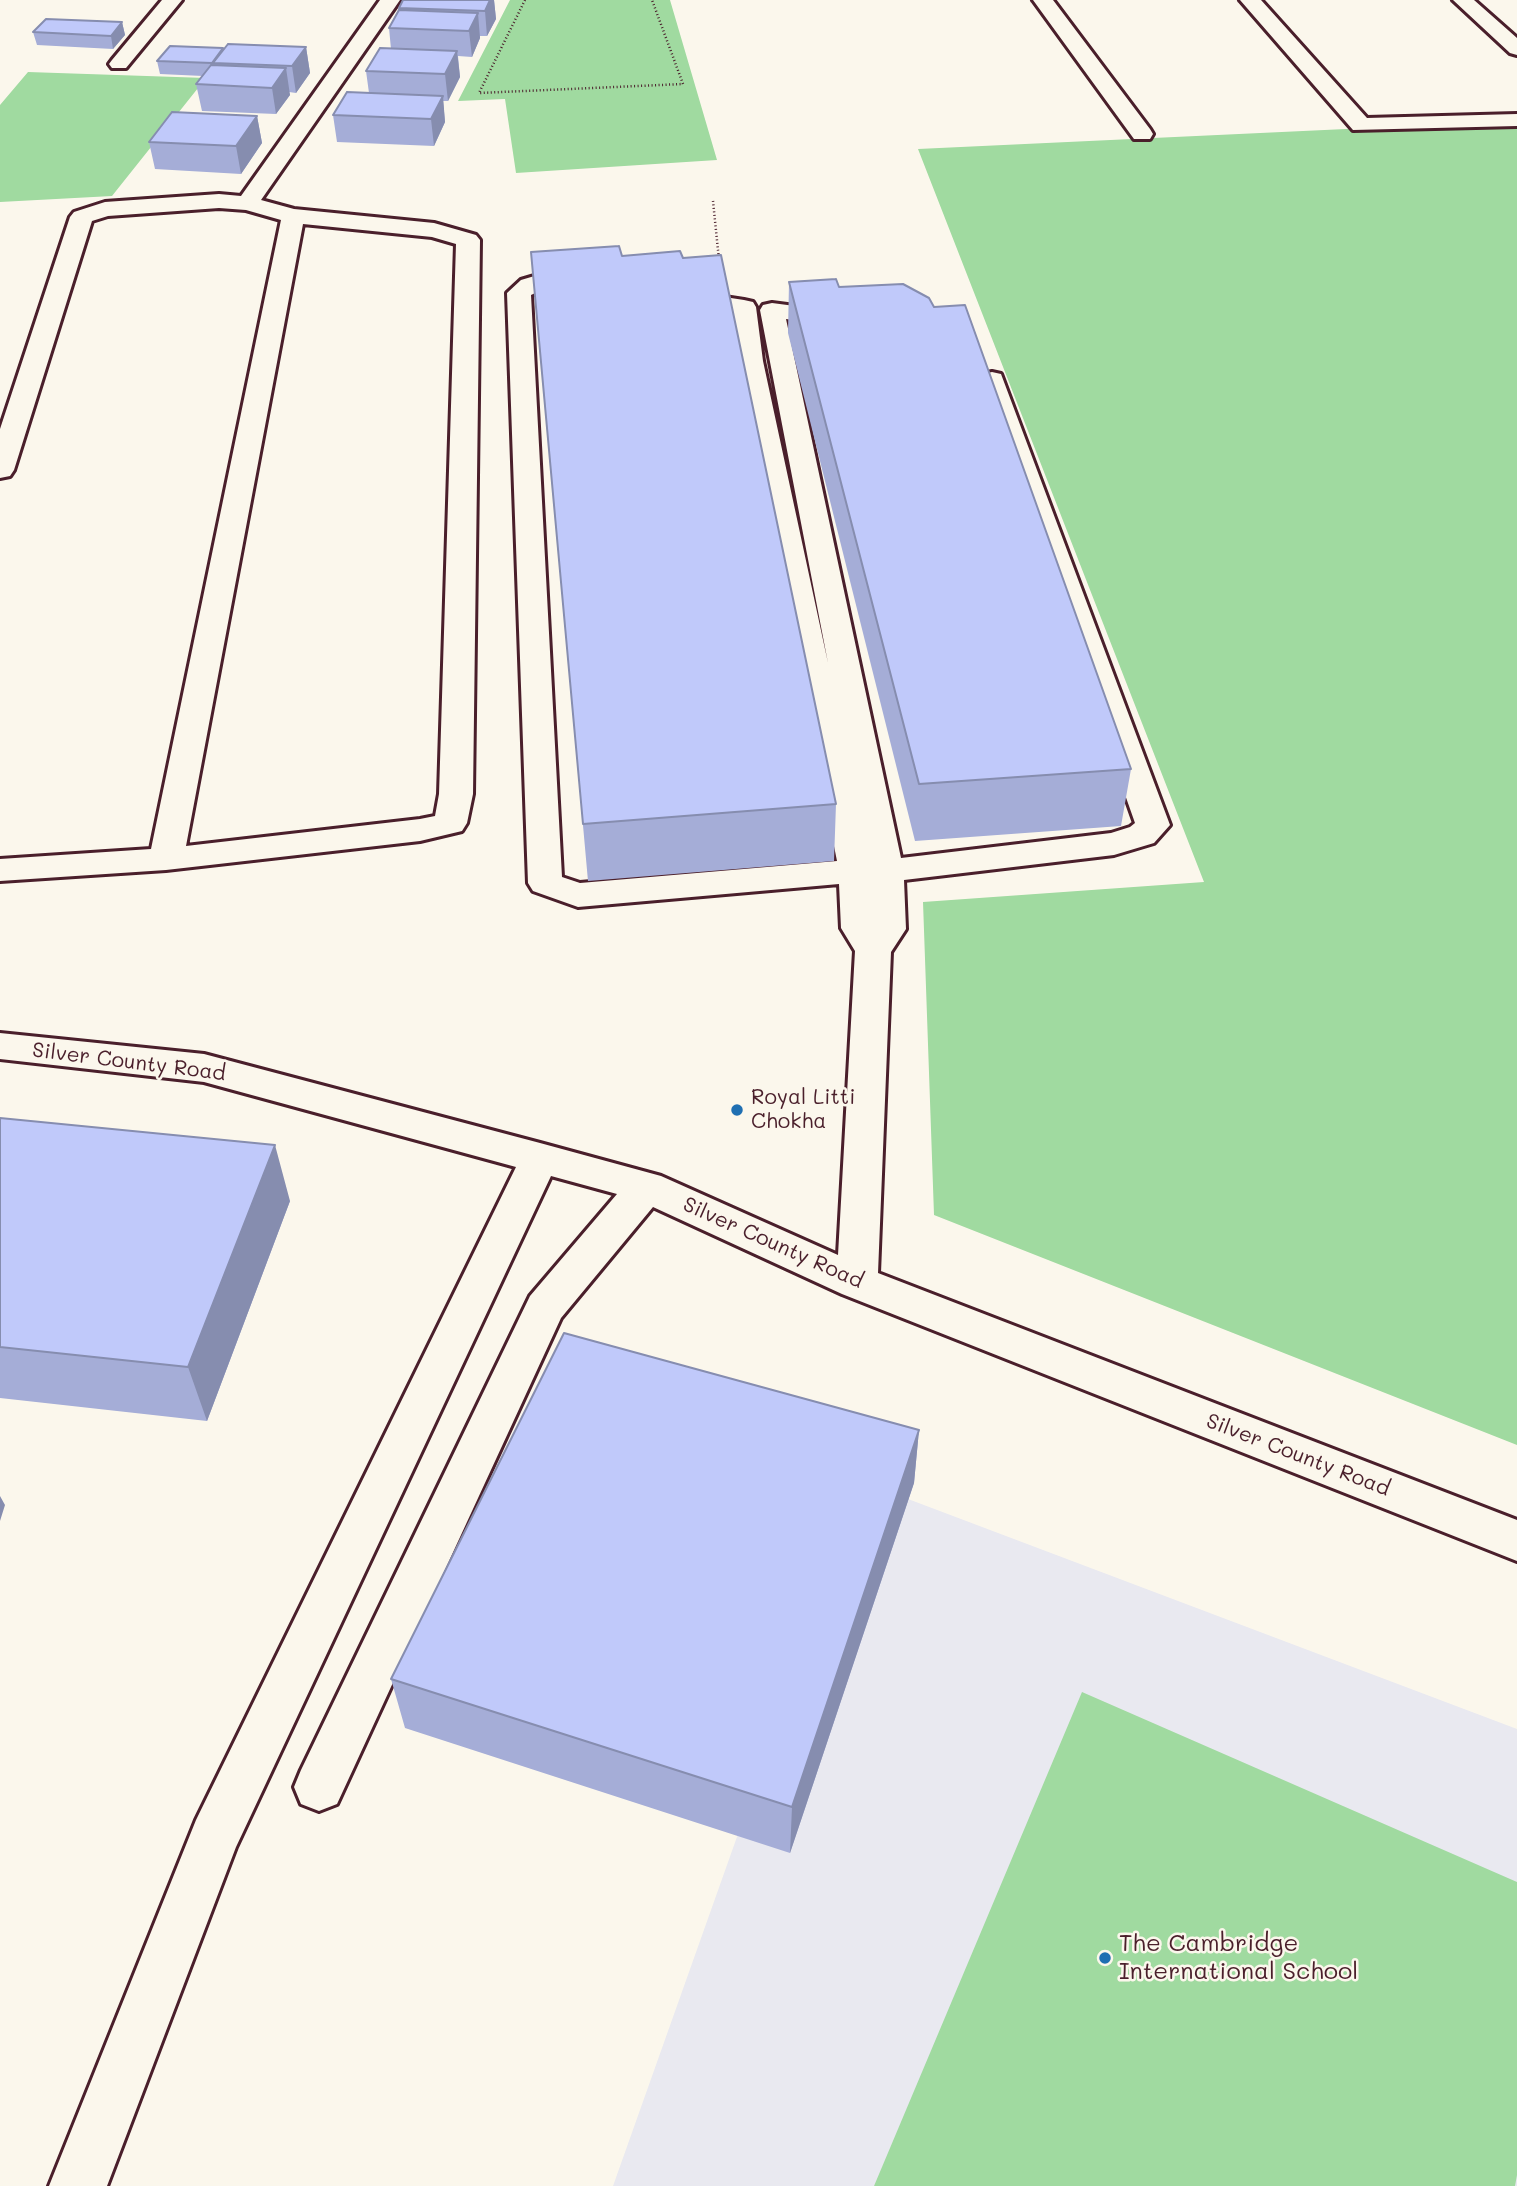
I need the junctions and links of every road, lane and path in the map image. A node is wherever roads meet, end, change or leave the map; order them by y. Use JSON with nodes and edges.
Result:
{"nodes":[{"id":1,"x":172,"y":0,"type":"edge"},
{"id":2,"x":390,"y":0,"type":"edge"},
{"id":3,"x":525,"y":0,"type":"edge"},
{"id":4,"x":652,"y":0,"type":"edge"},
{"id":5,"x":1043,"y":0,"type":"edge"},
{"id":6,"x":1250,"y":0,"type":"edge"},
{"id":7,"x":1463,"y":0,"type":"edge"},
{"id":8,"x":1517,"y":49,"type":"edge"},
{"id":9,"x":119,"y":64,"type":"dead end"},
{"id":10,"x":1517,"y":120,"type":"edge"},
{"id":11,"x":1142,"y":134,"type":"dead end"},
{"id":12,"x":713,"y":201,"type":"dead end"},
{"id":13,"x":247,"y":203,"type":"junction"},
{"id":14,"x":293,"y":216,"type":"junction"},
{"id":15,"x":616,"y":288,"type":"edge"},
{"id":16,"x":656,"y":294,"type":"edge"},
{"id":17,"x":723,"y":303,"type":"junction"},
{"id":18,"x":865,"y":322,"type":"edge"},
{"id":19,"x":982,"y":352,"type":"edge"},
{"id":20,"x":0,"y":470,"type":"edge"},
{"id":21,"x":166,"y":859,"type":"junction"},
{"id":22,"x":0,"y":870,"type":"edge"},
{"id":23,"x":856,"y":871,"type":"junction"},
{"id":24,"x":886,"y":871,"type":"junction"},
{"id":25,"x":873,"y":951,"type":"junction"},
{"id":26,"x":0,"y":1046,"type":"edge"},
{"id":27,"x":540,"y":1158,"type":"junction"},
{"id":28,"x":647,"y":1187,"type":"junction"},
{"id":29,"x":856,"y":1282,"type":"junction"},
{"id":30,"x":1517,"y":1541,"type":"edge"},
{"id":31,"x":319,"y":1787,"type":"dead end"},
{"id":32,"x":78,"y":2186,"type":"edge"}],
"edges":[{"from":1,"to":9,"type":"street"},
{"from":2,"to":13,"type":"street"},
{"from":3,"to":4,"type":"path"},
{"from":5,"to":11,"type":"street"},
{"from":6,"to":10,"type":"street"},
{"from":7,"to":8,"type":"street"},
{"from":12,"to":17,"type":"path"},
{"from":13,"to":14,"type":"street"},
{"from":13,"to":20,"type":"street"},
{"from":14,"to":21,"type":"street"},
{"from":14,"to":21,"type":"street"},
{"from":15,"to":23,"type":"street"},
{"from":16,"to":17,"type":"street"},
{"from":17,"to":23,"type":"street"},
{"from":18,"to":24,"type":"street"},
{"from":19,"to":24,"type":"street"},
{"from":21,"to":22,"type":"street"},
{"from":23,"to":25,"type":"street"},
{"from":24,"to":25,"type":"street"},
{"from":25,"to":29,"type":"street"},
{"from":26,"to":27,"type":"street","name":"Silver County Road"},
{"from":27,"to":28,"type":"street","name":"Silver County Road"},
{"from":27,"to":32,"type":"street"},
{"from":28,"to":29,"type":"street","name":"Silver County Road"},
{"from":28,"to":31,"type":"street"},
{"from":29,"to":30,"type":"street","name":"Silver County Road"}]}
